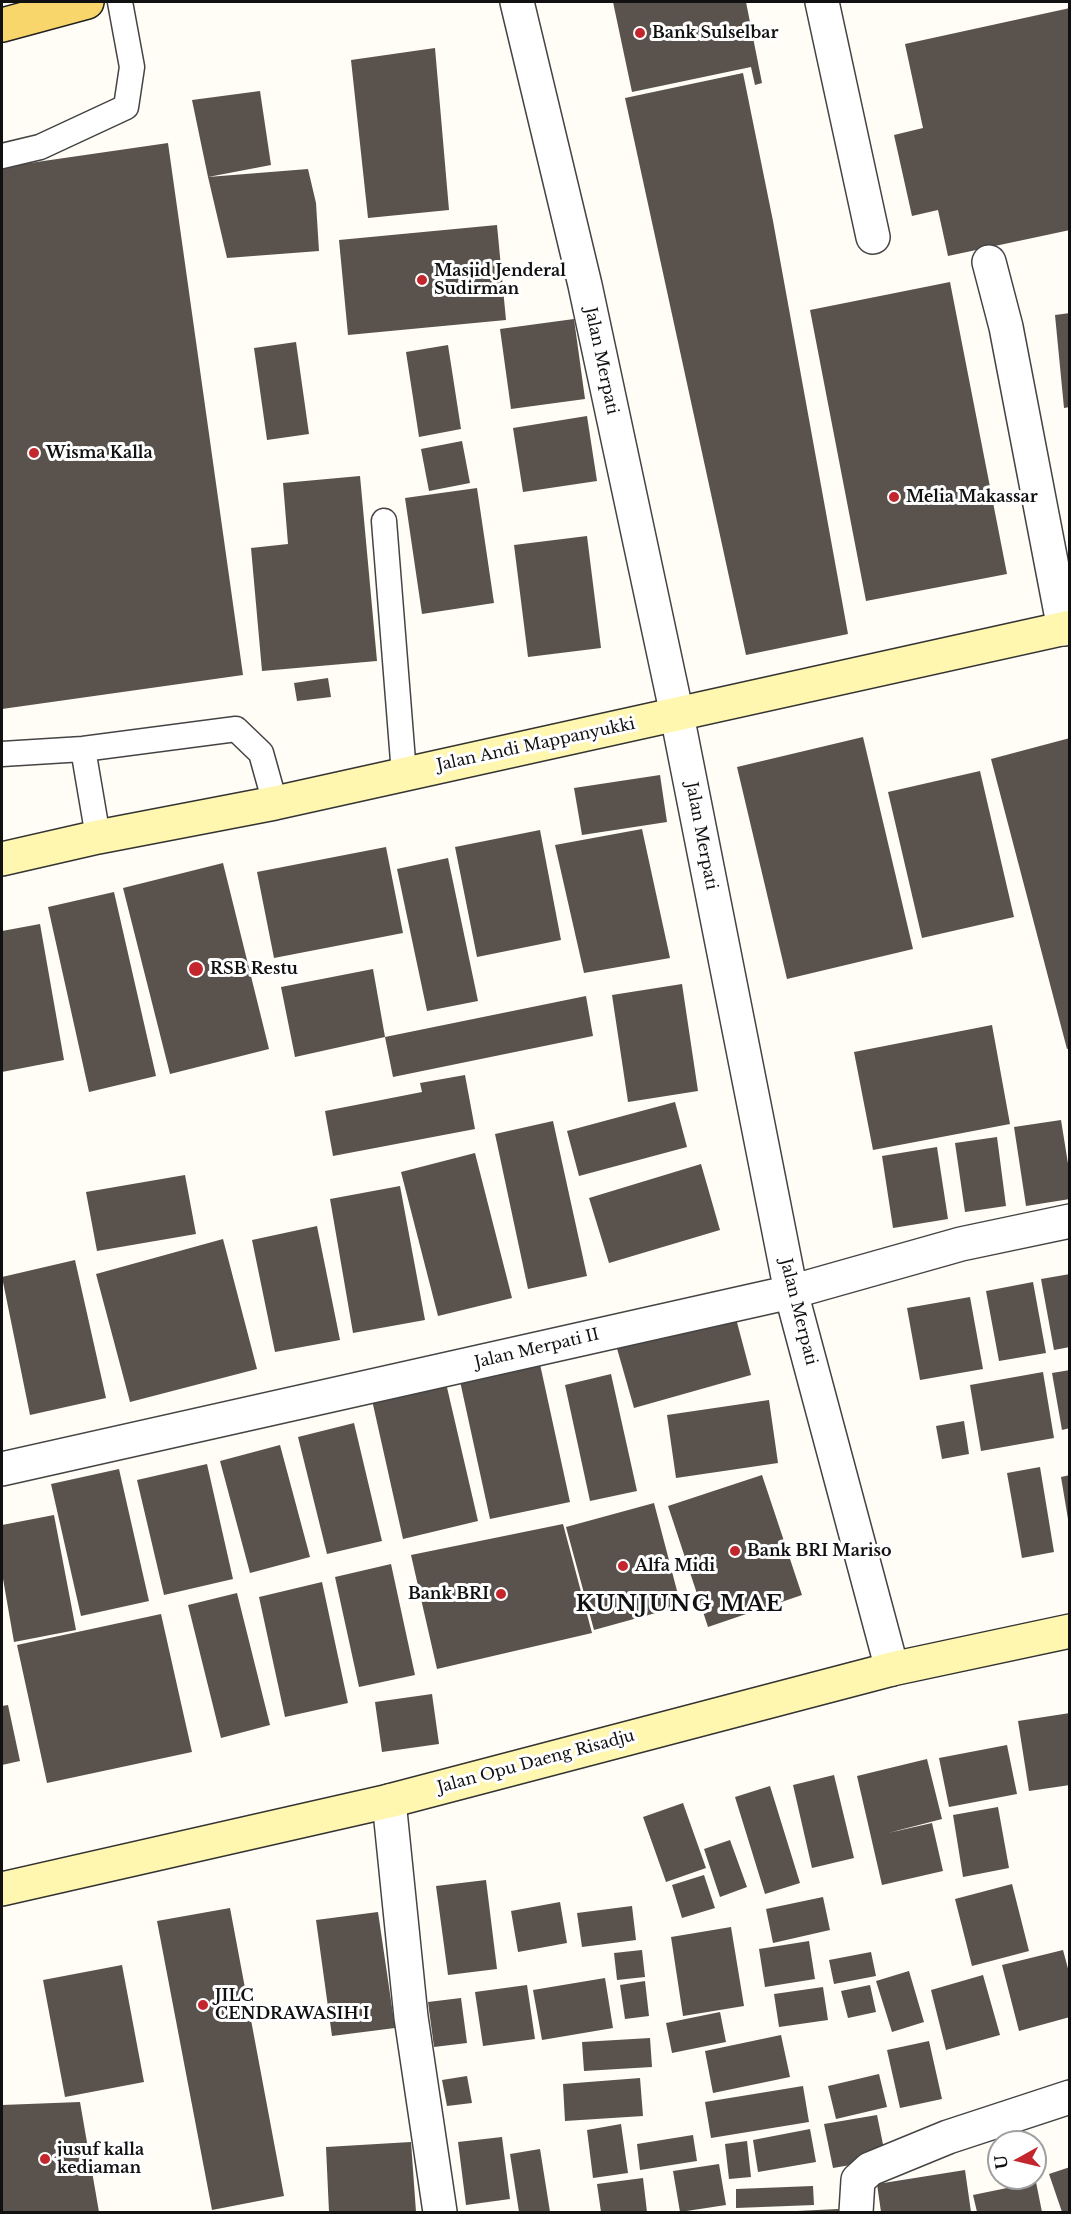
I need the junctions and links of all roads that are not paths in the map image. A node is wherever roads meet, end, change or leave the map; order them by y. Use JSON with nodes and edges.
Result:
{"nodes":[{"id":1,"x":87,"y":2,"type":"edge"},
{"id":2,"x":120,"y":2,"type":"edge"},
{"id":3,"x":517,"y":2,"type":"edge"},
{"id":4,"x":822,"y":2,"type":"edge"},
{"id":5,"x":2,"y":26,"type":"edge"},
{"id":6,"x":2,"y":156,"type":"edge"},
{"id":7,"x":873,"y":237,"type":"dead end"},
{"id":8,"x":989,"y":262,"type":"dead end"},
{"id":9,"x":384,"y":521,"type":"dead end"},
{"id":10,"x":1067,"y":628,"type":"edge"},
{"id":11,"x":677,"y":715,"type":"junction"},
{"id":12,"x":83,"y":749,"type":"junction"},
{"id":13,"x":2,"y":754,"type":"edge"},
{"id":14,"x":404,"y":774,"type":"junction"},
{"id":15,"x":275,"y":803,"type":"junction"},
{"id":16,"x":98,"y":837,"type":"junction"},
{"id":17,"x":2,"y":859,"type":"edge"},
{"id":18,"x":1070,"y":1221,"type":"edge"},
{"id":19,"x":791,"y":1292,"type":"junction"},
{"id":20,"x":2,"y":1469,"type":"edge"},
{"id":21,"x":1070,"y":1631,"type":"edge"},
{"id":22,"x":892,"y":1669,"type":"junction"},
{"id":23,"x":389,"y":1801,"type":"junction"},
{"id":24,"x":2,"y":1889,"type":"edge"},
{"id":25,"x":1070,"y":2097,"type":"edge"},
{"id":26,"x":440,"y":2212,"type":"edge"},
{"id":27,"x":856,"y":2212,"type":"edge"}],
"edges":[{"from":1,"to":5,"type":"main road"},
{"from":2,"to":6,"type":"lane"},
{"from":3,"to":11,"type":"street","name":"Jalan Merpati"},
{"from":4,"to":7,"type":"street"},
{"from":8,"to":10,"type":"street"},
{"from":9,"to":14,"type":"lane"},
{"from":10,"to":11,"type":"main road","name":"Jalan Andi Mappanyukki"},
{"from":11,"to":14,"type":"main road","name":"Jalan Andi Mappanyukki"},
{"from":11,"to":19,"type":"street","name":"Jalan Merpati"},
{"from":12,"to":13,"type":"lane"},
{"from":12,"to":15,"type":"lane"},
{"from":12,"to":16,"type":"lane"},
{"from":14,"to":15,"type":"main road","name":"Jalan Andi Mappanyukki"},
{"from":15,"to":16,"type":"main road","name":"Jalan Andi Mappanyukki"},
{"from":16,"to":17,"type":"main road","name":"Jalan Andi Mappanyukki"},
{"from":18,"to":19,"type":"street","name":"Jalan Merpati II"},
{"from":19,"to":20,"type":"street","name":"Jalan Merpati II"},
{"from":19,"to":22,"type":"street","name":"Jalan Merpati"},
{"from":21,"to":22,"type":"main road","name":"Jalan Opu Daeng Risadju"},
{"from":22,"to":23,"type":"main road","name":"Jalan Opu Daeng Risadju"},
{"from":23,"to":24,"type":"main road","name":"Jalan Opu Daeng Risadju"},
{"from":23,"to":26,"type":"street"},
{"from":25,"to":27,"type":"street"}]}
